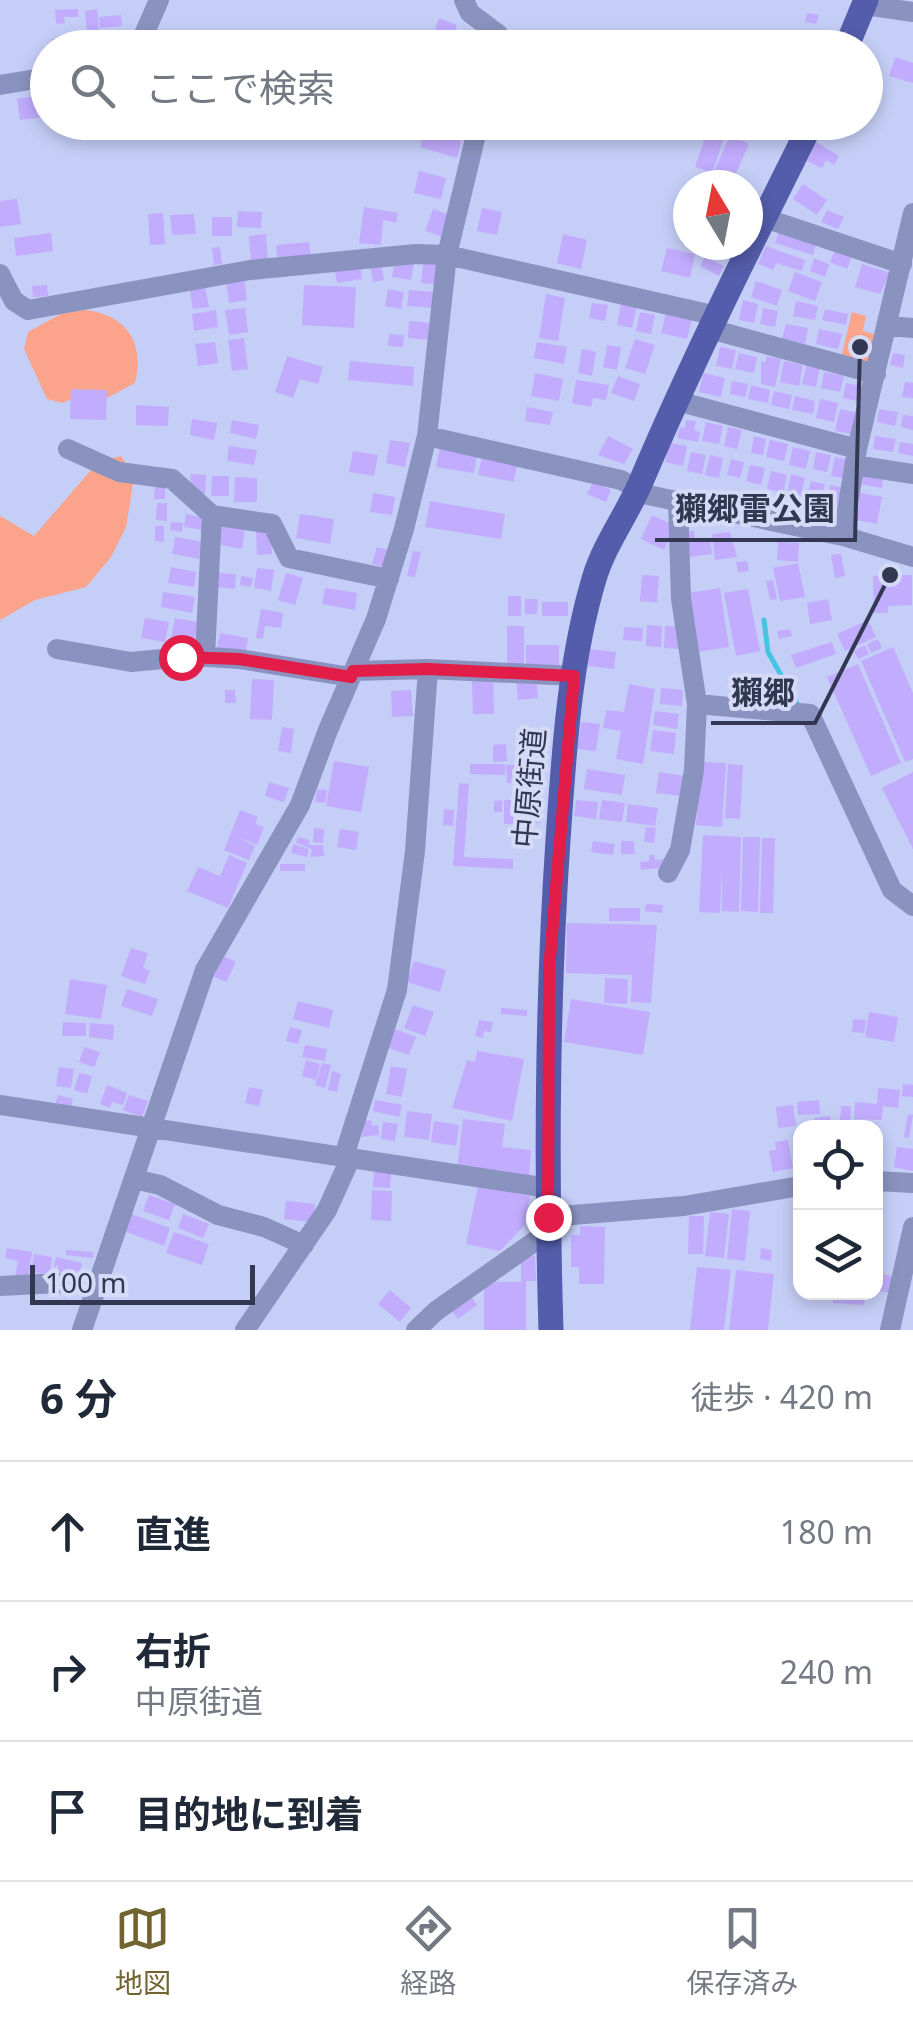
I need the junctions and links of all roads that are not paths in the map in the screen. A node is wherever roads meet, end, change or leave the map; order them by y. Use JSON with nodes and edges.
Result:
{"nodes":[{"id":1,"x":159,"y":0,"type":"edge"},
{"id":2,"x":464,"y":0,"type":"edge"},
{"id":3,"x":866,"y":2,"type":"edge"},
{"id":4,"x":913,"y":12,"type":"edge"},
{"id":5,"x":146,"y":30,"type":"edge"},
{"id":6,"x":493,"y":30,"type":"edge"},
{"id":7,"x":854,"y":30,"type":"edge"},
{"id":8,"x":30,"y":80,"type":"edge"},
{"id":9,"x":0,"y":86,"type":"edge"},
{"id":10,"x":475,"y":140,"type":"edge"},
{"id":11,"x":803,"y":140,"type":"edge"},
{"id":12,"x":913,"y":214,"type":"edge"},
{"id":13,"x":764,"y":218,"type":"junction"},
{"id":14,"x":447,"y":255,"type":"junction"},
{"id":15,"x":902,"y":264,"type":"junction"},
{"id":16,"x":0,"y":274,"type":"edge"},
{"id":17,"x":714,"y":322,"type":"junction"},
{"id":18,"x":888,"y":326,"type":"junction"},
{"id":19,"x":913,"y":328,"type":"edge"},
{"id":20,"x":876,"y":374,"type":"junction"},
{"id":21,"x":677,"y":401,"type":"junction"},
{"id":22,"x":427,"y":436,"type":"junction"},
{"id":23,"x":68,"y":449,"type":"dead end"},
{"id":24,"x":856,"y":457,"type":"junction"},
{"id":25,"x":913,"y":474,"type":"edge"},
{"id":26,"x":638,"y":487,"type":"junction"},
{"id":27,"x":678,"y":500,"type":"junction"},
{"id":28,"x":212,"y":515,"type":"junction"},
{"id":29,"x":843,"y":536,"type":"junction"},
{"id":30,"x":913,"y":557,"type":"edge"},
{"id":31,"x":389,"y":578,"type":"junction"},
{"id":32,"x":56,"y":649,"type":"dead end"},
{"id":33,"x":205,"y":656,"type":"junction"},
{"id":34,"x":428,"y":669,"type":"junction"},
{"id":35,"x":352,"y":674,"type":"junction"},
{"id":36,"x":574,"y":676,"type":"junction"},
{"id":37,"x":697,"y":704,"type":"junction"},
{"id":38,"x":668,"y":873,"type":"dead end"},
{"id":39,"x":913,"y":906,"type":"edge"},
{"id":40,"x":0,"y":1105,"type":"edge"},
{"id":41,"x":151,"y":1129,"type":"junction"},
{"id":42,"x":348,"y":1156,"type":"junction"},
{"id":43,"x":134,"y":1179,"type":"junction"},
{"id":44,"x":883,"y":1181,"type":"edge"},
{"id":45,"x":913,"y":1183,"type":"edge"},
{"id":46,"x":793,"y":1187,"type":"edge"},
{"id":47,"x":548,"y":1188,"type":"junction"},
{"id":48,"x":548,"y":1225,"type":"junction"},
{"id":49,"x":913,"y":1227,"type":"edge"},
{"id":50,"x":304,"y":1244,"type":"junction"},
{"id":51,"x":100,"y":1281,"type":"junction"},
{"id":52,"x":0,"y":1286,"type":"edge"},
{"id":53,"x":82,"y":1330,"type":"edge"},
{"id":54,"x":245,"y":1330,"type":"edge"},
{"id":55,"x":416,"y":1330,"type":"edge"},
{"id":56,"x":551,"y":1330,"type":"edge"},
{"id":57,"x":890,"y":1330,"type":"edge"}],
"edges":[{"from":1,"to":5,"type":"street"},
{"from":2,"to":6,"type":"street"},
{"from":3,"to":4,"type":"street"},
{"from":3,"to":7,"type":"main road"},
{"from":8,"to":9,"type":"street"},
{"from":10,"to":14,"type":"street"},
{"from":11,"to":13,"type":"main road","name":"中原街道"},
{"from":12,"to":15,"type":"street"},
{"from":13,"to":15,"type":"street"},
{"from":13,"to":17,"type":"main road","name":"中原街道"},
{"from":14,"to":16,"type":"street"},
{"from":14,"to":17,"type":"street"},
{"from":14,"to":22,"type":"street"},
{"from":15,"to":18,"type":"street"},
{"from":17,"to":20,"type":"street"},
{"from":17,"to":21,"type":"main road","name":"中原街道"},
{"from":18,"to":19,"type":"street"},
{"from":18,"to":20,"type":"street"},
{"from":20,"to":24,"type":"street"},
{"from":21,"to":24,"type":"street"},
{"from":21,"to":26,"type":"main road","name":"中原街道"},
{"from":22,"to":26,"type":"street"},
{"from":22,"to":31,"type":"street"},
{"from":23,"to":28,"type":"street"},
{"from":24,"to":25,"type":"street"},
{"from":24,"to":29,"type":"street"},
{"from":26,"to":27,"type":"street"},
{"from":26,"to":36,"type":"main road","name":"中原街道"},
{"from":27,"to":29,"type":"street"},
{"from":27,"to":37,"type":"street"},
{"from":28,"to":31,"type":"street"},
{"from":28,"to":33,"type":"street"},
{"from":29,"to":30,"type":"street"},
{"from":31,"to":35,"type":"street"},
{"from":32,"to":33,"type":"street"},
{"from":33,"to":35,"type":"street"},
{"from":34,"to":35,"type":"street"},
{"from":34,"to":36,"type":"street"},
{"from":34,"to":42,"type":"street"},
{"from":35,"to":41,"type":"street"},
{"from":36,"to":47,"type":"main road","name":"中原街道"},
{"from":37,"to":38,"type":"street"},
{"from":37,"to":39,"type":"street"},
{"from":40,"to":41,"type":"street"},
{"from":41,"to":42,"type":"street"},
{"from":41,"to":43,"type":"street"},
{"from":42,"to":47,"type":"street"},
{"from":42,"to":50,"type":"street"},
{"from":43,"to":50,"type":"street"},
{"from":43,"to":51,"type":"street"},
{"from":44,"to":45,"type":"street"},
{"from":46,"to":48,"type":"street"},
{"from":47,"to":48,"type":"main road","name":"中原街道"},
{"from":48,"to":55,"type":"street"},
{"from":48,"to":56,"type":"main road","name":"中原街道"},
{"from":49,"to":57,"type":"street"},
{"from":50,"to":54,"type":"street"},
{"from":51,"to":52,"type":"street"},
{"from":51,"to":53,"type":"street"}]}
